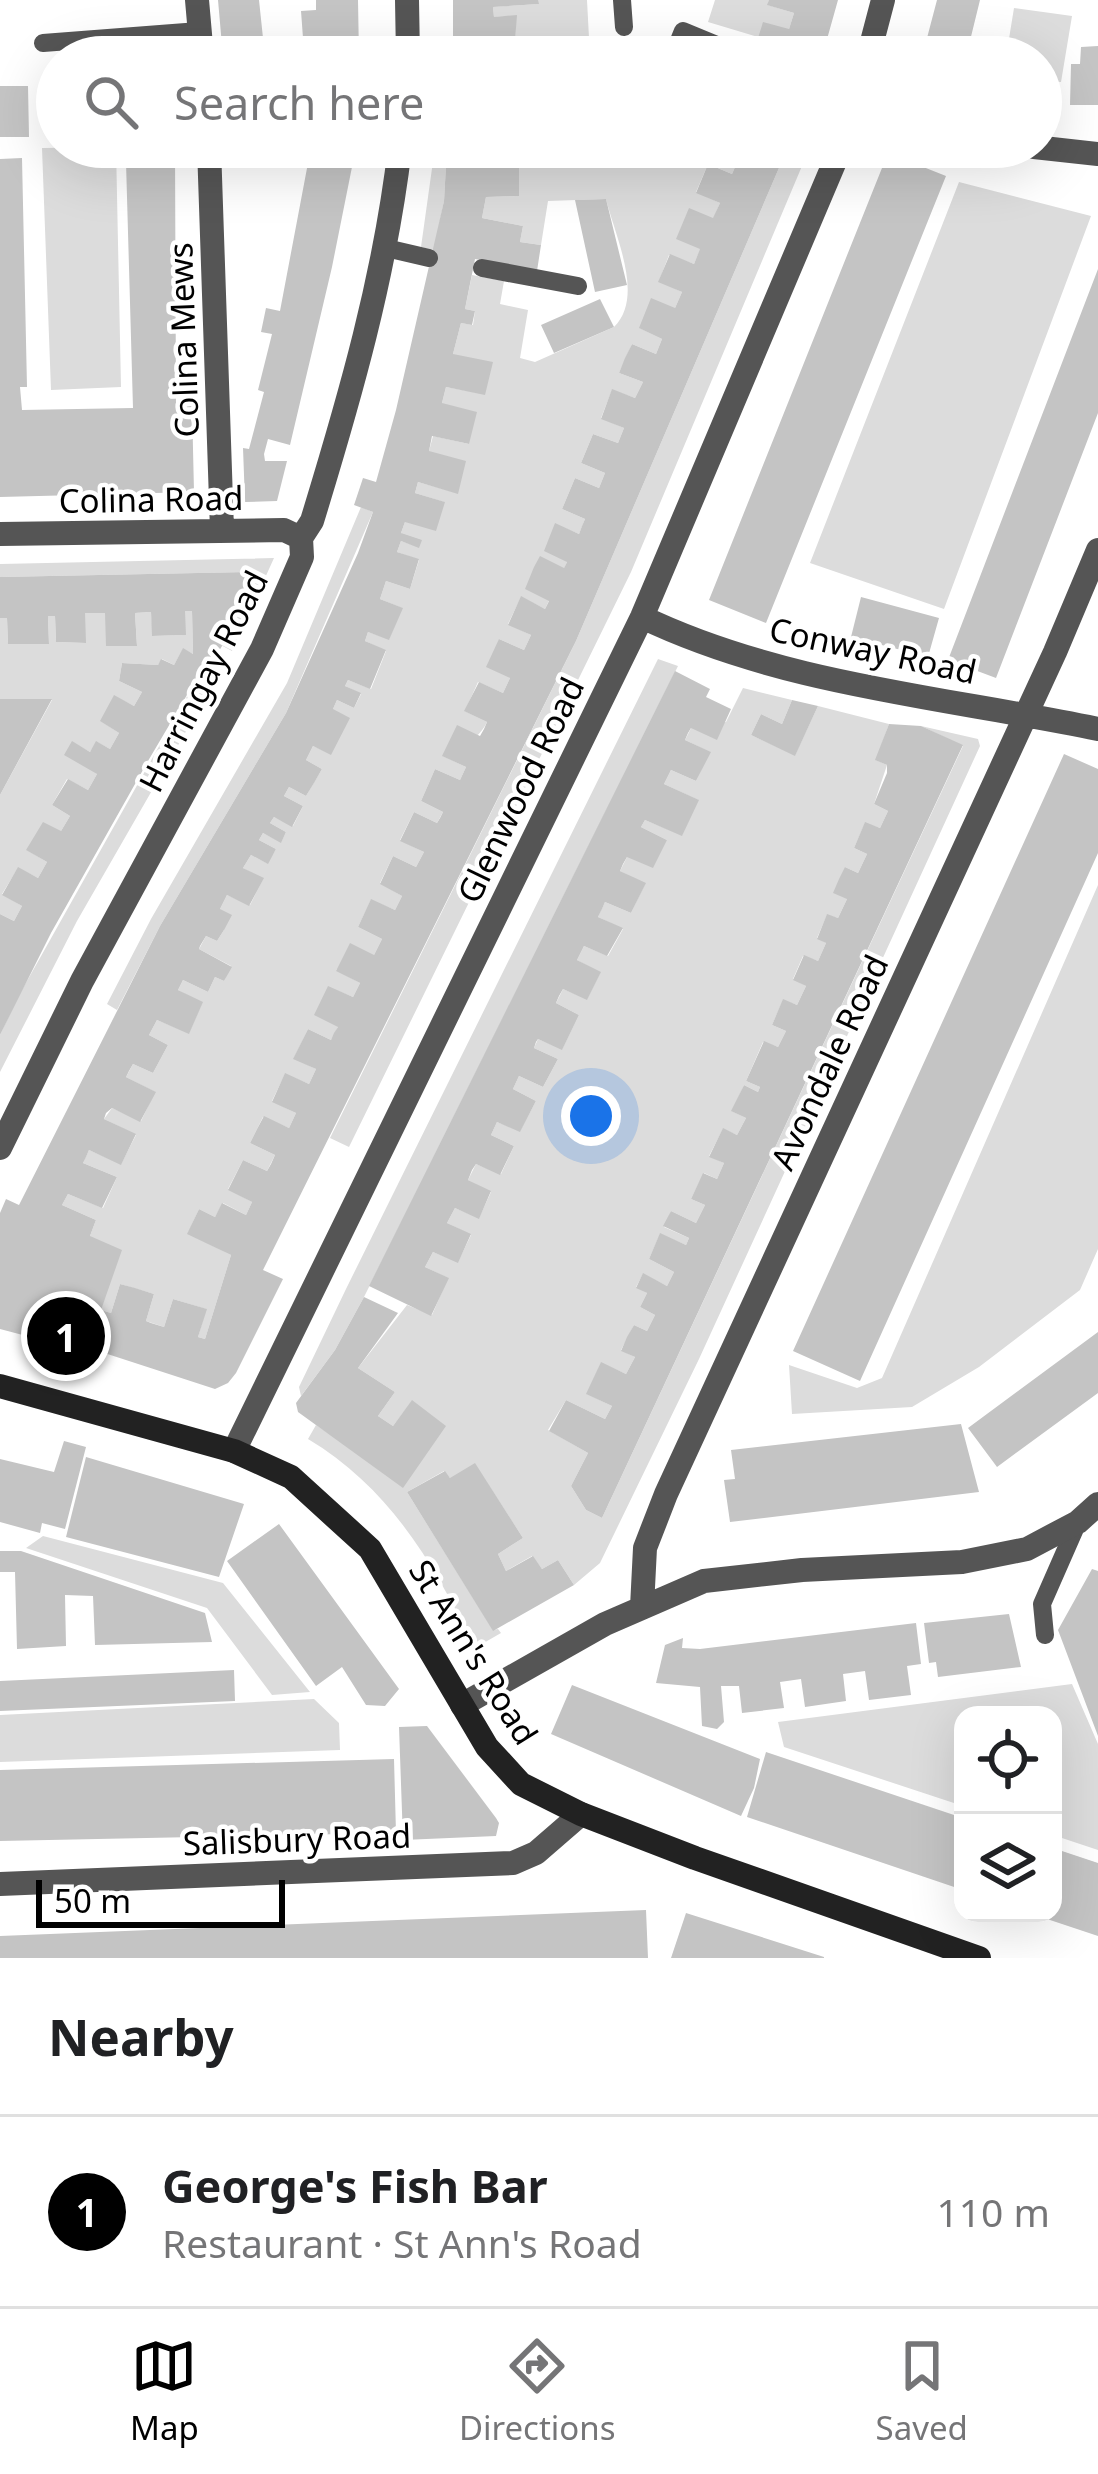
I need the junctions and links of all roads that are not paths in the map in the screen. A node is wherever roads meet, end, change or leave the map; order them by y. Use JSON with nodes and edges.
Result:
{"nodes":[{"id":1,"x":197,"y":0,"type":"edge"},
{"id":2,"x":407,"y":0,"type":"edge"},
{"id":3,"x":622,"y":0,"type":"edge"},
{"id":4,"x":883,"y":0,"type":"edge"},
{"id":5,"x":624,"y":27,"type":"dead end"},
{"id":6,"x":200,"y":36,"type":"edge"},
{"id":7,"x":408,"y":36,"type":"edge"},
{"id":8,"x":874,"y":36,"type":"edge"},
{"id":9,"x":1062,"y":150,"type":"edge"},
{"id":10,"x":1098,"y":154,"type":"edge"},
{"id":11,"x":210,"y":168,"type":"edge"},
{"id":12,"x":397,"y":168,"type":"edge"},
{"id":13,"x":832,"y":168,"type":"edge"},
{"id":14,"x":386,"y":248,"type":"junction"},
{"id":15,"x":429,"y":258,"type":"dead end"},
{"id":16,"x":482,"y":268,"type":"dead end"},
{"id":17,"x":578,"y":286,"type":"dead end"},
{"id":18,"x":223,"y":530,"type":"junction"},
{"id":19,"x":0,"y":534,"type":"edge"},
{"id":20,"x":301,"y":538,"type":"junction"},
{"id":21,"x":1098,"y":550,"type":"edge"},
{"id":22,"x":642,"y":617,"type":"junction"},
{"id":23,"x":1025,"y":714,"type":"junction"},
{"id":24,"x":1098,"y":729,"type":"edge"},
{"id":25,"x":0,"y":1148,"type":"edge"},
{"id":26,"x":0,"y":1386,"type":"edge"},
{"id":27,"x":234,"y":1450,"type":"junction"},
{"id":28,"x":1098,"y":1504,"type":"edge"},
{"id":29,"x":1078,"y":1522,"type":"junction"},
{"id":30,"x":642,"y":1606,"type":"junction"},
{"id":31,"x":1045,"y":1635,"type":"dead end"},
{"id":32,"x":463,"y":1705,"type":"junction"},
{"id":33,"x":581,"y":1814,"type":"junction"},
{"id":34,"x":0,"y":1884,"type":"edge"},
{"id":35,"x":979,"y":1958,"type":"edge"}],
"edges":[{"from":1,"to":6,"type":"street"},
{"from":2,"to":7,"type":"street"},
{"from":3,"to":5,"type":"lane"},
{"from":4,"to":8,"type":"street"},
{"from":9,"to":10,"type":"street"},
{"from":11,"to":18,"type":"street","name":"Colina Mews"},
{"from":12,"to":14,"type":"street","name":"Harringay Road"},
{"from":13,"to":22,"type":"street","name":"Glenwood Road"},
{"from":14,"to":15,"type":"lane"},
{"from":14,"to":20,"type":"street","name":"Harringay Road"},
{"from":16,"to":17,"type":"lane"},
{"from":18,"to":19,"type":"street","name":"Colina Road"},
{"from":18,"to":20,"type":"street","name":"Colina Road"},
{"from":20,"to":25,"type":"street","name":"Harringay Road"},
{"from":21,"to":23,"type":"street","name":"Avondale Road"},
{"from":22,"to":23,"type":"street","name":"Conway Road"},
{"from":22,"to":27,"type":"street","name":"Glenwood Road"},
{"from":23,"to":24,"type":"street","name":"Conway Road"},
{"from":23,"to":30,"type":"street","name":"Avondale Road"},
{"from":26,"to":27,"type":"main road","name":"St Ann's Road"},
{"from":27,"to":32,"type":"main road","name":"St Ann's Road"},
{"from":28,"to":29,"type":"street"},
{"from":29,"to":30,"type":"street"},
{"from":29,"to":31,"type":"lane"},
{"from":30,"to":32,"type":"street"},
{"from":32,"to":33,"type":"main road","name":"St Ann's Road"},
{"from":33,"to":34,"type":"street","name":"Salisbury Road"},
{"from":33,"to":35,"type":"main road","name":"St Ann's Road"}]}
